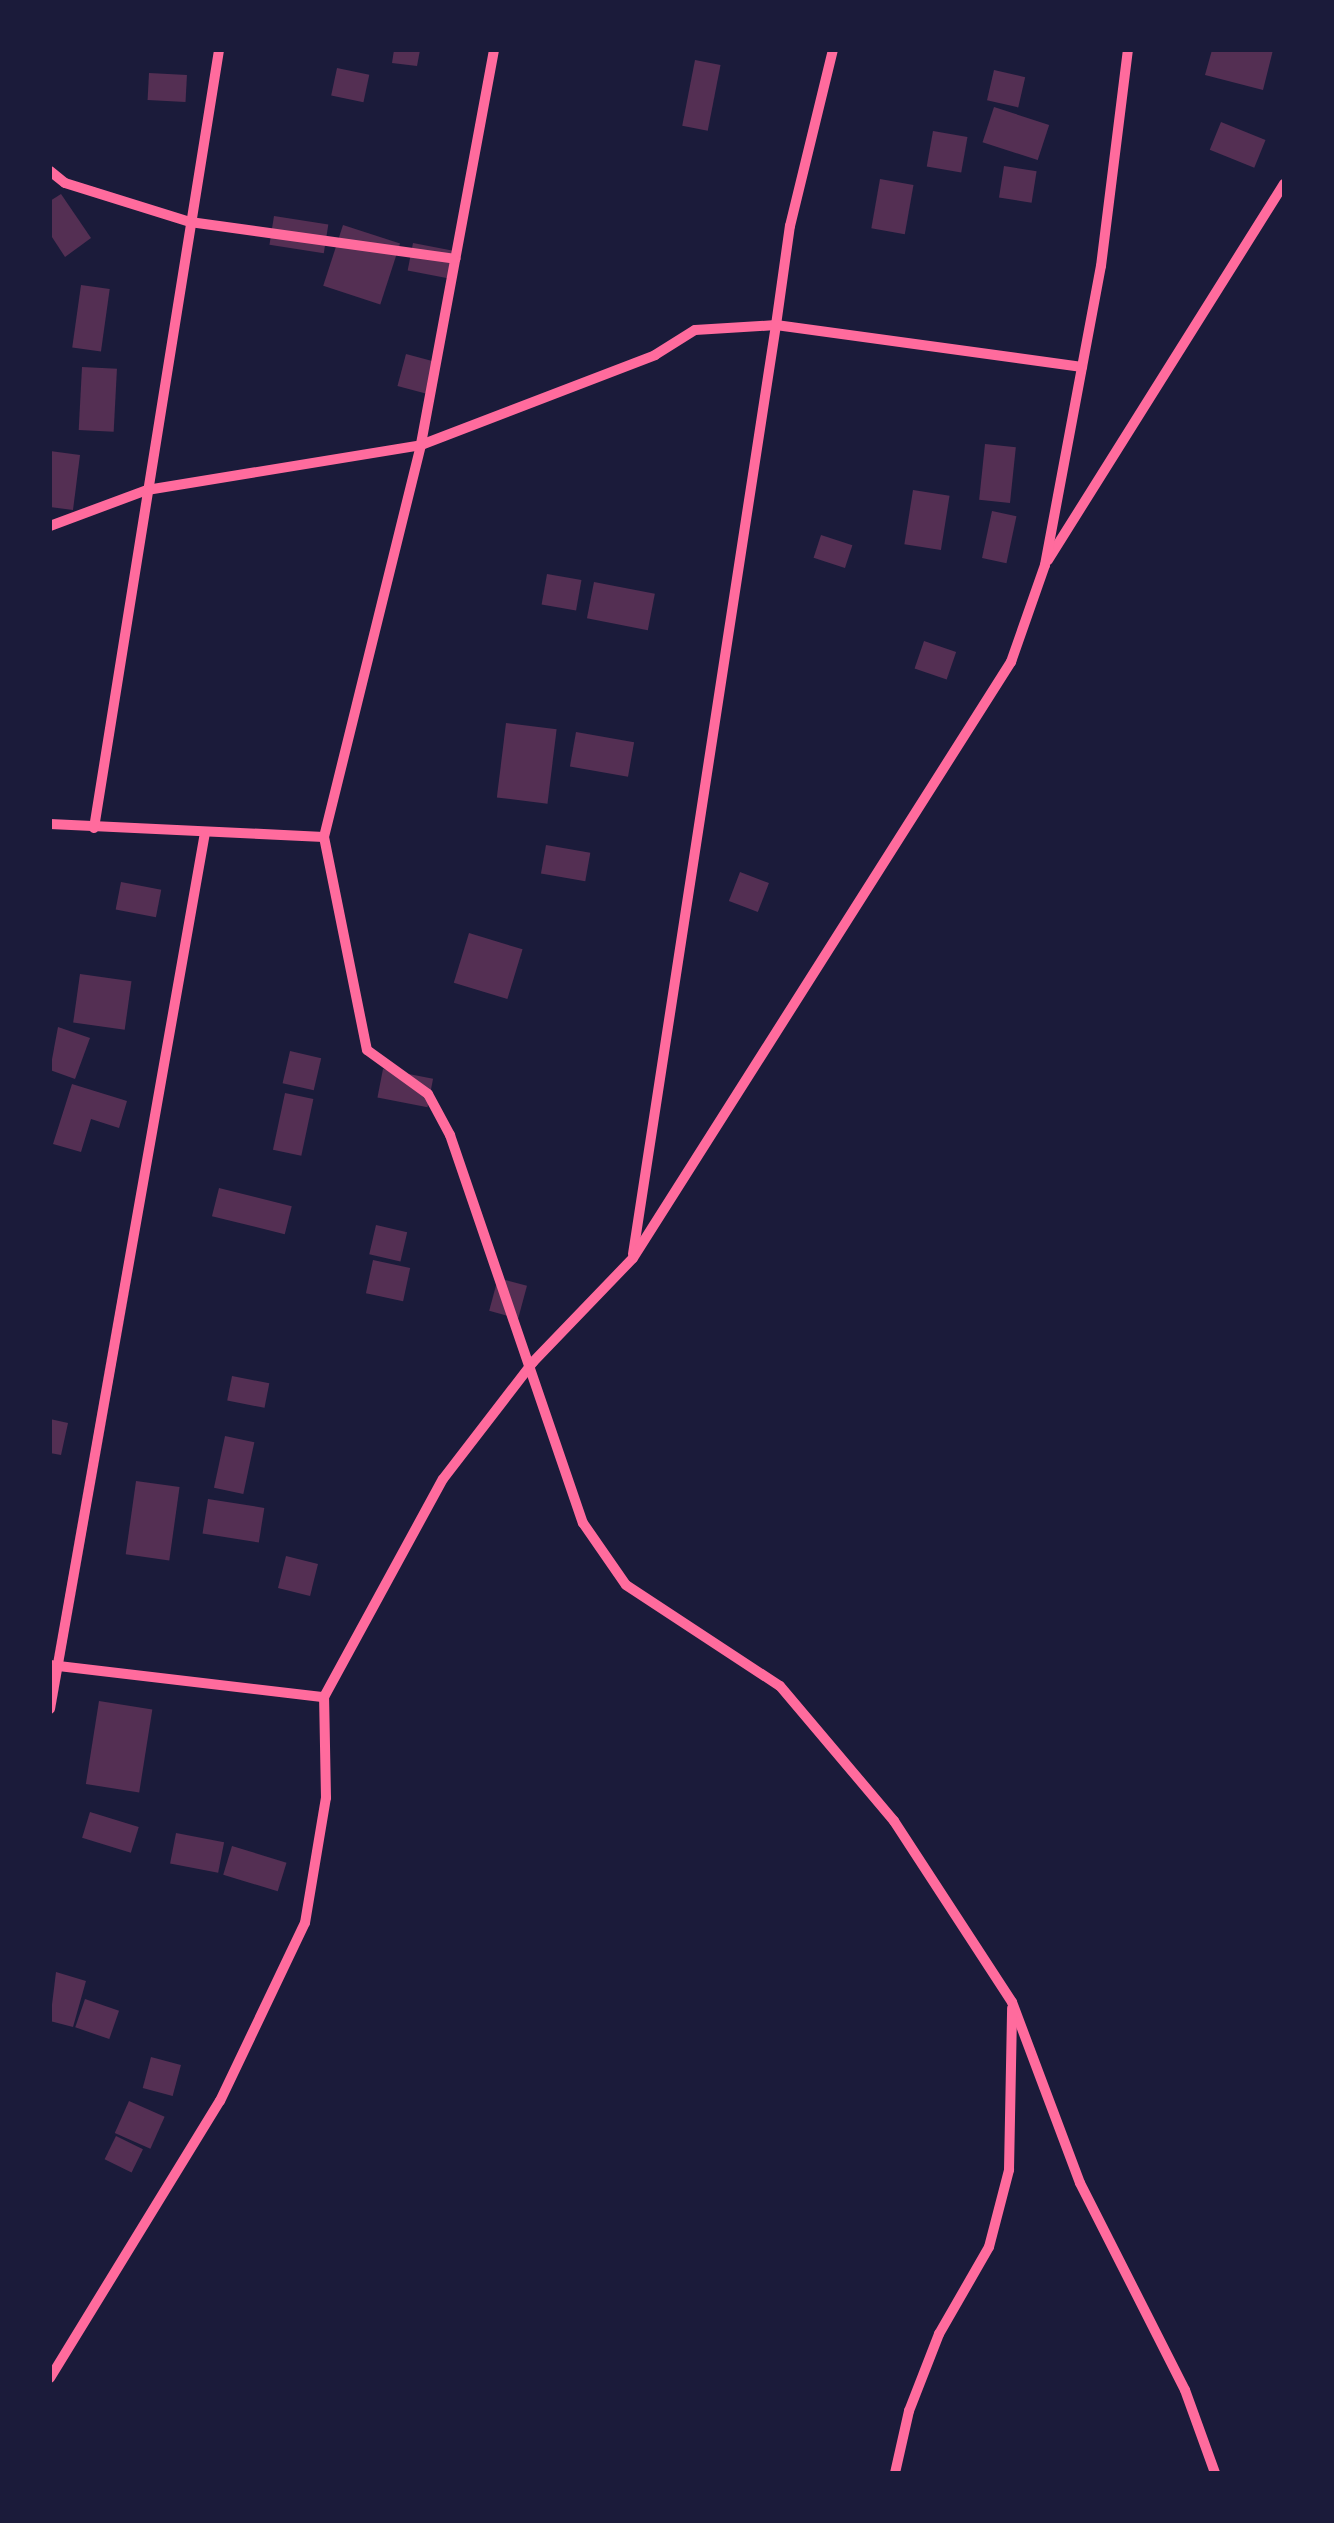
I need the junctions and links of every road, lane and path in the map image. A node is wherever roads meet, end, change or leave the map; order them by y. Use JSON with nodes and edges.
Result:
{"nodes":[{"id":1,"x":219,"y":50,"type":"edge"},
{"id":2,"x":494,"y":50,"type":"edge"},
{"id":3,"x":833,"y":50,"type":"edge"},
{"id":4,"x":1128,"y":50,"type":"edge"},
{"id":5,"x":50,"y":171,"type":"edge"},
{"id":6,"x":1284,"y":184,"type":"edge"},
{"id":7,"x":190,"y":222,"type":"junction"},
{"id":8,"x":455,"y":259,"type":"junction"},
{"id":9,"x":776,"y":325,"type":"junction"},
{"id":10,"x":1082,"y":366,"type":"junction"},
{"id":11,"x":420,"y":445,"type":"junction"},
{"id":12,"x":147,"y":490,"type":"junction"},
{"id":13,"x":50,"y":526,"type":"edge"},
{"id":14,"x":1045,"y":565,"type":"junction"},
{"id":15,"x":50,"y":824,"type":"edge"},
{"id":16,"x":94,"y":828,"type":"junction"},
{"id":17,"x":204,"y":833,"type":"junction"},
{"id":18,"x":324,"y":837,"type":"junction"},
{"id":19,"x":633,"y":1258,"type":"junction"},
{"id":20,"x":532,"y":1362,"type":"junction"},
{"id":21,"x":54,"y":1666,"type":"edge"},
{"id":22,"x":324,"y":1697,"type":"junction"},
{"id":23,"x":50,"y":1709,"type":"edge"},
{"id":24,"x":1012,"y":2002,"type":"junction"},
{"id":25,"x":50,"y":2378,"type":"edge"},
{"id":26,"x":895,"y":2473,"type":"edge"},
{"id":27,"x":1214,"y":2473,"type":"edge"}],
"edges":[{"from":1,"to":7,"type":"street"},
{"from":2,"to":8,"type":"street"},
{"from":3,"to":9,"type":"street"},
{"from":4,"to":10,"type":"street"},
{"from":5,"to":7,"type":"street"},
{"from":6,"to":14,"type":"street"},
{"from":7,"to":8,"type":"street"},
{"from":7,"to":12,"type":"street"},
{"from":8,"to":11,"type":"street"},
{"from":9,"to":10,"type":"street"},
{"from":9,"to":11,"type":"street"},
{"from":9,"to":19,"type":"street"},
{"from":10,"to":14,"type":"street"},
{"from":11,"to":12,"type":"street"},
{"from":11,"to":18,"type":"street"},
{"from":12,"to":13,"type":"street"},
{"from":12,"to":16,"type":"street"},
{"from":14,"to":19,"type":"street"},
{"from":15,"to":16,"type":"street"},
{"from":16,"to":17,"type":"street"},
{"from":17,"to":18,"type":"street"},
{"from":17,"to":21,"type":"street"},
{"from":18,"to":20,"type":"street"},
{"from":19,"to":20,"type":"street"},
{"from":20,"to":22,"type":"street"},
{"from":20,"to":24,"type":"street"},
{"from":21,"to":22,"type":"street"},
{"from":21,"to":23,"type":"street"},
{"from":22,"to":25,"type":"street"},
{"from":24,"to":26,"type":"street"},
{"from":24,"to":27,"type":"street"}]}
